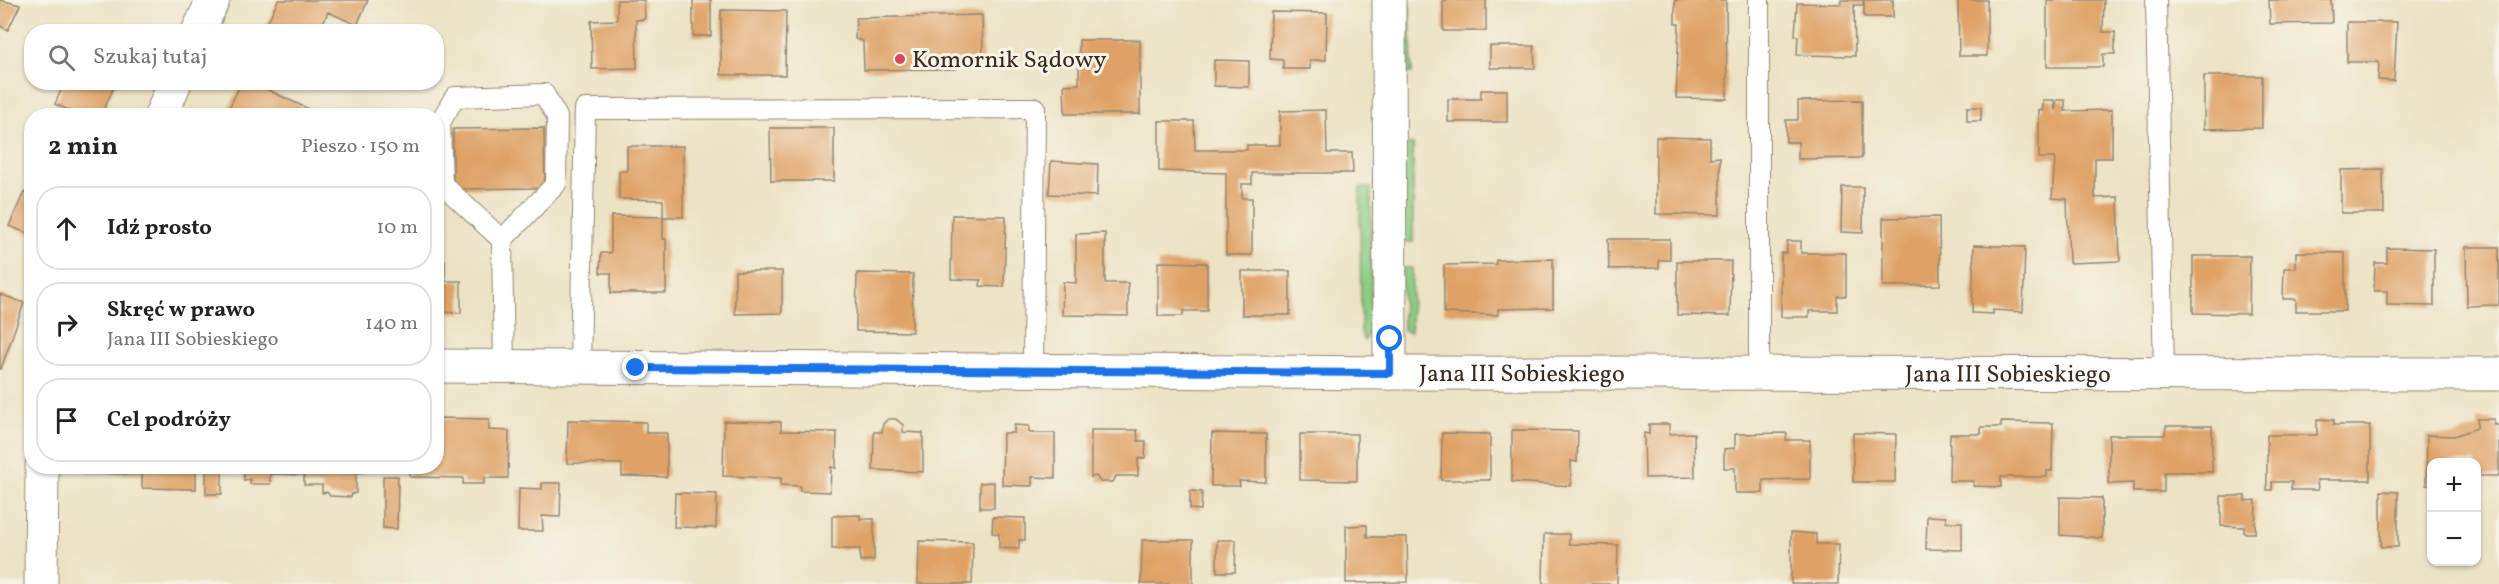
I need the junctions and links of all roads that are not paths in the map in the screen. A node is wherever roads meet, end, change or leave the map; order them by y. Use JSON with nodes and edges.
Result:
{"nodes":[{"id":1,"x":213,"y":0,"type":"edge"},
{"id":2,"x":1389,"y":0,"type":"edge"},
{"id":3,"x":1759,"y":0,"type":"edge"},
{"id":4,"x":2156,"y":0,"type":"edge"},
{"id":5,"x":202,"y":24,"type":"edge"},
{"id":6,"x":172,"y":90,"type":"edge"},
{"id":7,"x":165,"y":108,"type":"edge"},
{"id":8,"x":444,"y":115,"type":"edge"},
{"id":9,"x":444,"y":186,"type":"edge"},
{"id":10,"x":502,"y":240,"type":"junction"},
{"id":11,"x":444,"y":366,"type":"edge"},
{"id":12,"x":504,"y":367,"type":"junction"},
{"id":13,"x":580,"y":368,"type":"junction"},
{"id":14,"x":1033,"y":370,"type":"junction"},
{"id":15,"x":1390,"y":373,"type":"junction"},
{"id":16,"x":1759,"y":373,"type":"junction"},
{"id":17,"x":2164,"y":374,"type":"junction"},
{"id":18,"x":2499,"y":374,"type":"edge"},
{"id":19,"x":42,"y":474,"type":"edge"},
{"id":20,"x":41,"y":584,"type":"edge"}],
"edges":[{"from":1,"to":5,"type":"street"},
{"from":2,"to":15,"type":"street"},
{"from":3,"to":16,"type":"lane"},
{"from":4,"to":17,"type":"lane"},
{"from":6,"to":7,"type":"street"},
{"from":8,"to":10,"type":"lane"},
{"from":9,"to":10,"type":"lane"},
{"from":10,"to":12,"type":"lane"},
{"from":11,"to":12,"type":"street","name":"Jana III Sobieskiego"},
{"from":12,"to":13,"type":"street","name":"Jana III Sobieskiego"},
{"from":13,"to":14,"type":"street","name":"Jana III Sobieskiego"},
{"from":13,"to":14,"type":"lane"},
{"from":14,"to":15,"type":"street","name":"Jana III Sobieskiego"},
{"from":15,"to":16,"type":"street","name":"Jana III Sobieskiego"},
{"from":16,"to":17,"type":"street","name":"Jana III Sobieskiego"},
{"from":17,"to":18,"type":"street","name":"Jana III Sobieskiego"},
{"from":19,"to":20,"type":"street"}]}
